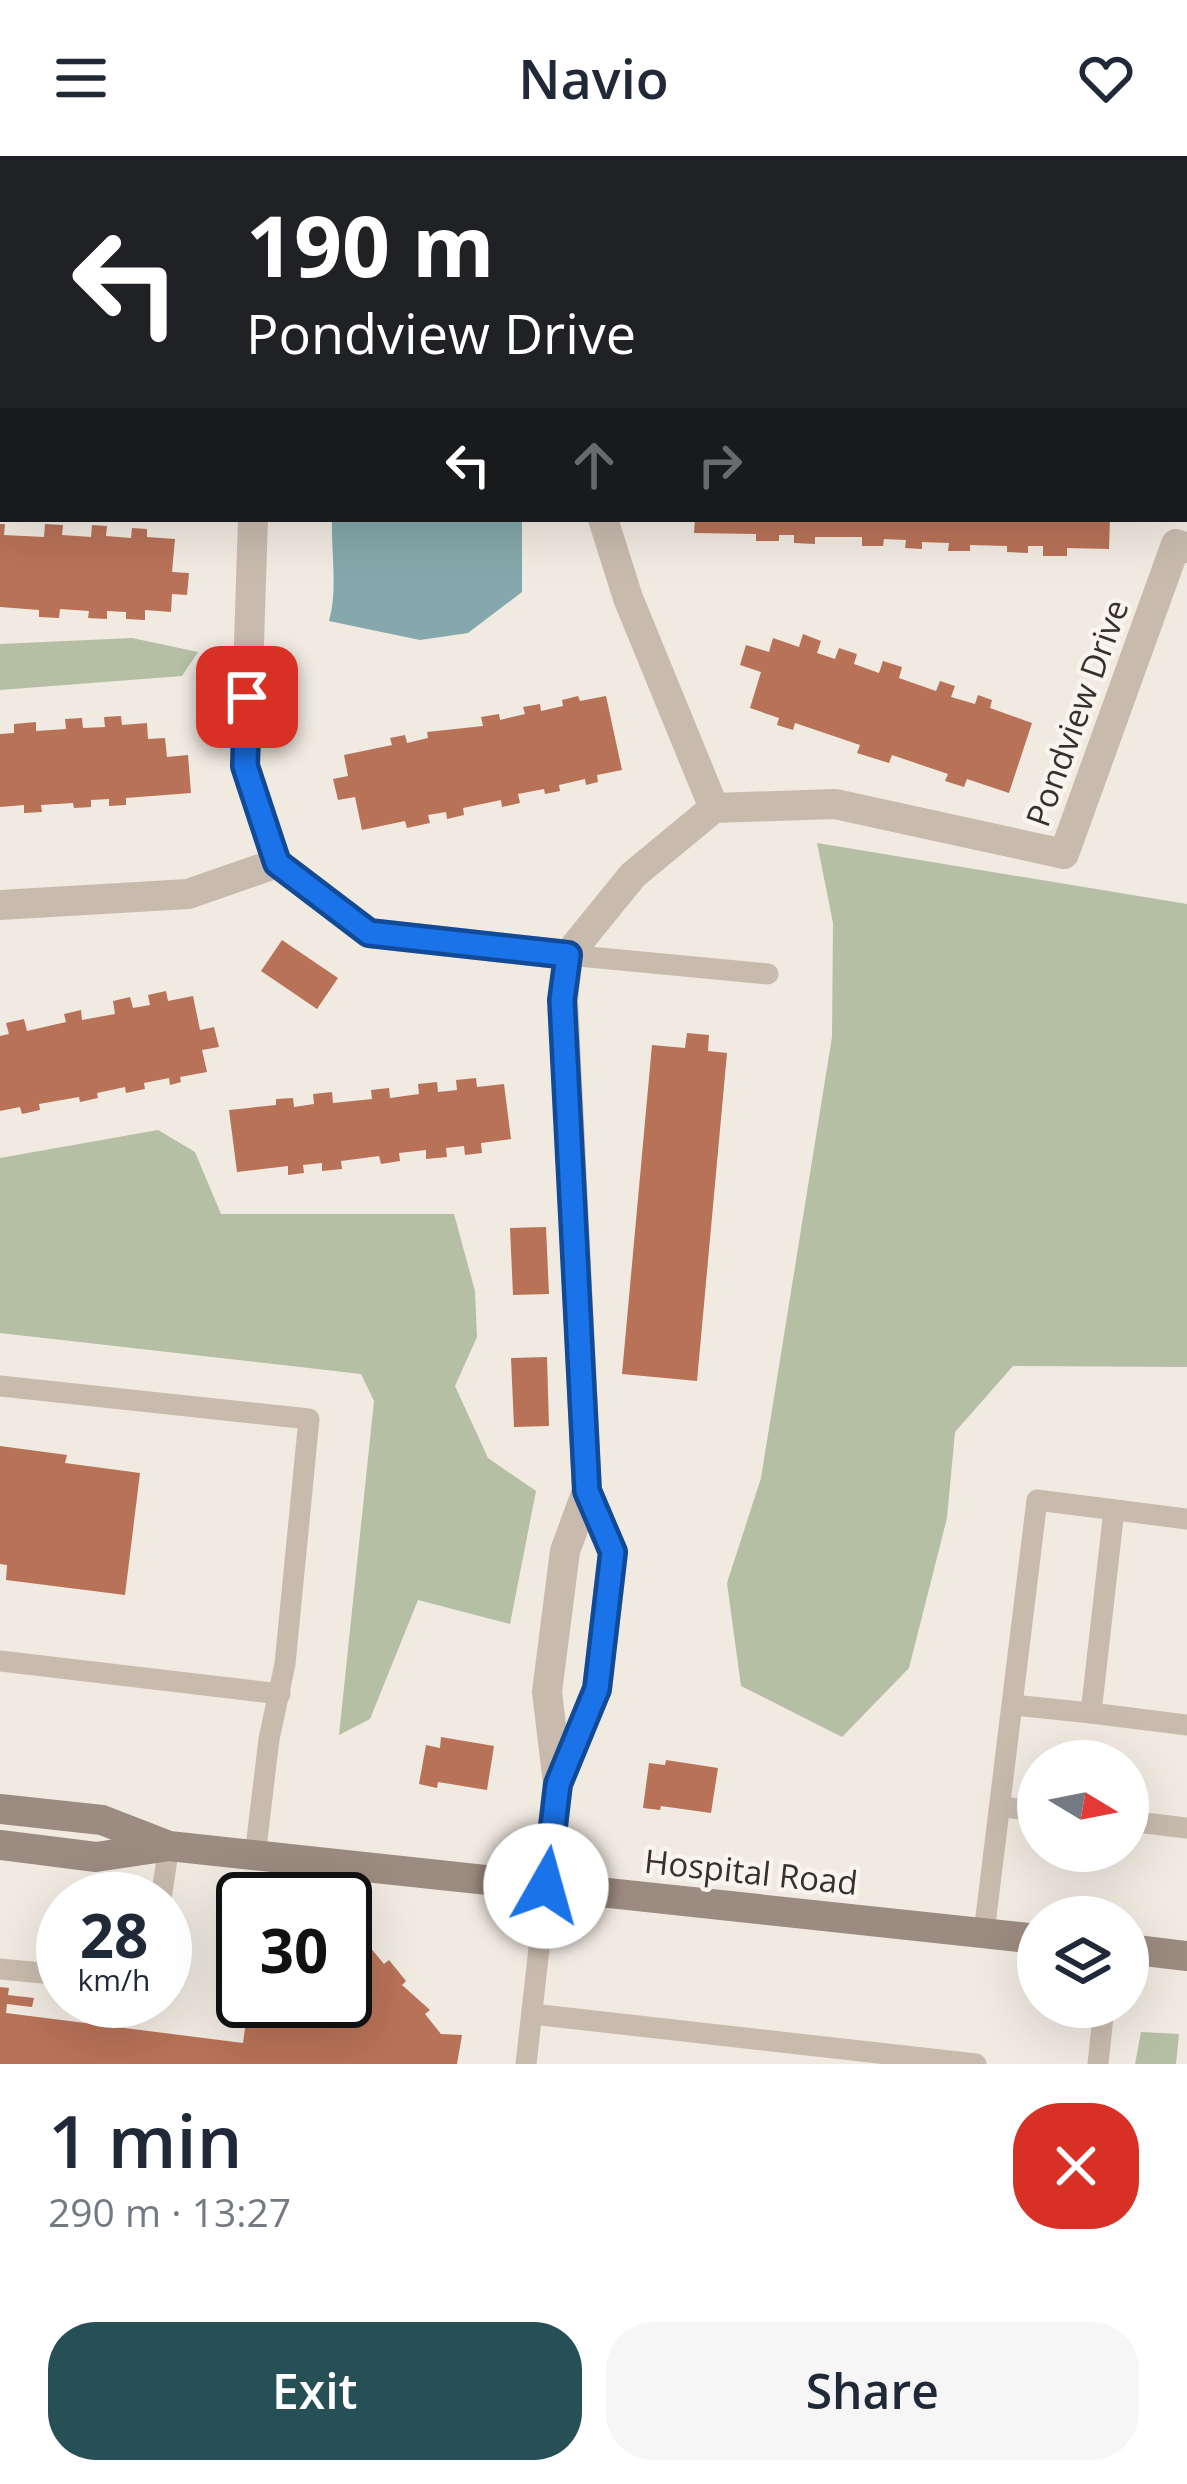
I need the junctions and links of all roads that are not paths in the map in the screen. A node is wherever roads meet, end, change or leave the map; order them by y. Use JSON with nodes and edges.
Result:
{"nodes":[{"id":1,"x":253,"y":522,"type":"edge"},
{"id":2,"x":604,"y":522,"type":"edge"},
{"id":3,"x":1187,"y":548,"type":"edge"},
{"id":4,"x":714,"y":808,"type":"junction"},
{"id":5,"x":277,"y":863,"type":"junction"},
{"id":6,"x":0,"y":905,"type":"edge"},
{"id":7,"x":568,"y":955,"type":"junction"},
{"id":8,"x":768,"y":974,"type":"dead end"},
{"id":9,"x":0,"y":1386,"type":"edge"},
{"id":10,"x":587,"y":1491,"type":"junction"},
{"id":11,"x":1114,"y":1510,"type":"junction"},
{"id":12,"x":1187,"y":1519,"type":"edge"},
{"id":13,"x":556,"y":1624,"type":"junction"},
{"id":14,"x":604,"y":1630,"type":"junction"},
{"id":15,"x":0,"y":1661,"type":"edge"},
{"id":16,"x":280,"y":1694,"type":"junction"},
{"id":17,"x":1012,"y":1705,"type":"junction"},
{"id":18,"x":1090,"y":1714,"type":"junction"},
{"id":19,"x":1187,"y":1725,"type":"edge"},
{"id":20,"x":558,"y":1784,"type":"junction"},
{"id":21,"x":1002,"y":1807,"type":"junction"},
{"id":22,"x":0,"y":1809,"type":"edge"},
{"id":23,"x":1017,"y":1809,"type":"edge"},
{"id":24,"x":1149,"y":1823,"type":"edge"},
{"id":25,"x":1187,"y":1828,"type":"edge"},
{"id":26,"x":0,"y":1845,"type":"edge"},
{"id":27,"x":169,"y":1846,"type":"junction"},
{"id":28,"x":255,"y":1856,"type":"junction"},
{"id":29,"x":165,"y":1872,"type":"edge"},
{"id":30,"x":546,"y":1886,"type":"junction"},
{"id":31,"x":984,"y":1933,"type":"junction"},
{"id":32,"x":1017,"y":1937,"type":"edge"},
{"id":33,"x":1149,"y":1951,"type":"edge"},
{"id":34,"x":1187,"y":1955,"type":"edge"},
{"id":35,"x":0,"y":1969,"type":"edge"},
{"id":36,"x":36,"y":1973,"type":"edge"},
{"id":37,"x":532,"y":2014,"type":"junction"},
{"id":38,"x":1102,"y":2028,"type":"edge"},
{"id":39,"x":526,"y":2064,"type":"edge"},
{"id":40,"x":976,"y":2064,"type":"edge"},
{"id":41,"x":1098,"y":2064,"type":"edge"}],
"edges":[{"from":1,"to":5,"type":"street"},
{"from":2,"to":4,"type":"street"},
{"from":3,"to":4,"type":"street","name":"Pondview Drive"},
{"from":4,"to":7,"type":"street"},
{"from":5,"to":6,"type":"street"},
{"from":5,"to":7,"type":"street"},
{"from":7,"to":8,"type":"lane"},
{"from":7,"to":10,"type":"street"},
{"from":9,"to":16,"type":"lane"},
{"from":10,"to":13,"type":"street"},
{"from":10,"to":14,"type":"street"},
{"from":11,"to":12,"type":"lane"},
{"from":11,"to":17,"type":"lane"},
{"from":11,"to":18,"type":"lane"},
{"from":13,"to":14,"type":"street"},
{"from":13,"to":20,"type":"street"},
{"from":14,"to":20,"type":"street"},
{"from":15,"to":16,"type":"lane"},
{"from":16,"to":28,"type":"lane"},
{"from":17,"to":18,"type":"lane"},
{"from":17,"to":21,"type":"lane"},
{"from":18,"to":19,"type":"lane"},
{"from":20,"to":30,"type":"street"},
{"from":21,"to":23,"type":"lane"},
{"from":21,"to":31,"type":"lane"},
{"from":22,"to":27,"type":"street","name":"Hospital Road"},
{"from":24,"to":25,"type":"lane"},
{"from":26,"to":27,"type":"street","name":"Hospital Road"},
{"from":27,"to":28,"type":"street","name":"Hospital Road"},
{"from":27,"to":29,"type":"lane"},
{"from":28,"to":30,"type":"street","name":"Hospital Road"},
{"from":30,"to":31,"type":"street","name":"Hospital Road"},
{"from":30,"to":37,"type":"lane"},
{"from":31,"to":32,"type":"street","name":"Hospital Road"},
{"from":33,"to":34,"type":"street"},
{"from":35,"to":36,"type":"lane"},
{"from":37,"to":39,"type":"lane"},
{"from":37,"to":40,"type":"lane"},
{"from":38,"to":41,"type":"lane"}]}
